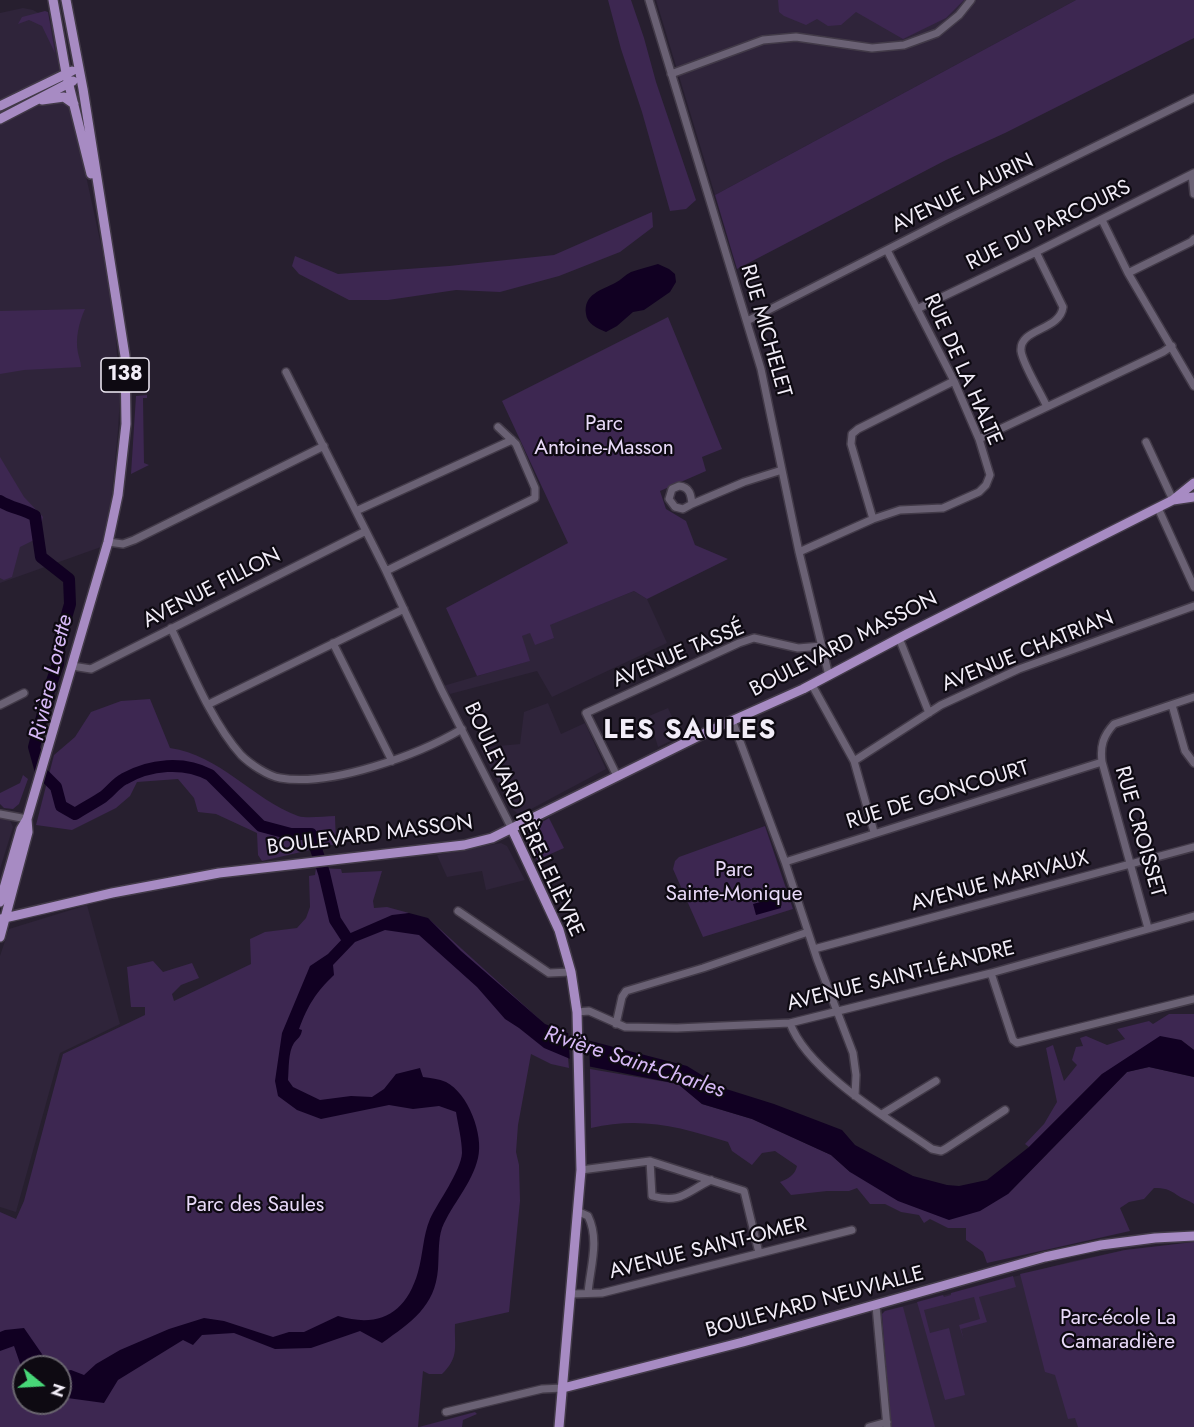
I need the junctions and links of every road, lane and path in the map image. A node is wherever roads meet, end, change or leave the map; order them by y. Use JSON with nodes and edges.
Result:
{"nodes":[{"id":1,"x":52,"y":0,"type":"edge"},
{"id":2,"x":66,"y":0,"type":"edge"},
{"id":3,"x":649,"y":0,"type":"edge"},
{"id":4,"x":971,"y":0,"type":"edge"},
{"id":5,"x":81,"y":74,"type":"junction"},
{"id":6,"x":671,"y":74,"type":"junction"},
{"id":7,"x":68,"y":77,"type":"junction"},
{"id":8,"x":1194,"y":98,"type":"edge"},
{"id":9,"x":34,"y":102,"type":"junction"},
{"id":10,"x":74,"y":104,"type":"junction"},
{"id":11,"x":0,"y":106,"type":"edge"},
{"id":12,"x":0,"y":119,"type":"edge"},
{"id":13,"x":1193,"y":173,"type":"edge"},
{"id":14,"x":1194,"y":194,"type":"edge"},
{"id":15,"x":101,"y":208,"type":"junction"},
{"id":16,"x":1102,"y":220,"type":"junction"},
{"id":17,"x":1194,"y":239,"type":"edge"},
{"id":18,"x":887,"y":250,"type":"junction"},
{"id":19,"x":1036,"y":252,"type":"junction"},
{"id":20,"x":1128,"y":273,"type":"junction"},
{"id":21,"x":917,"y":309,"type":"junction"},
{"id":22,"x":747,"y":321,"type":"junction"},
{"id":23,"x":1172,"y":346,"type":"junction"},
{"id":24,"x":286,"y":372,"type":"dead end"},
{"id":25,"x":954,"y":381,"type":"junction"},
{"id":26,"x":1194,"y":386,"type":"edge"},
{"id":27,"x":1047,"y":407,"type":"junction"},
{"id":28,"x":498,"y":427,"type":"dead end"},
{"id":29,"x":512,"y":440,"type":"junction"},
{"id":30,"x":979,"y":440,"type":"junction"},
{"id":31,"x":1146,"y":442,"type":"dead end"},
{"id":32,"x":324,"y":446,"type":"junction"},
{"id":33,"x":782,"y":470,"type":"junction"},
{"id":34,"x":1194,"y":483,"type":"edge"},
{"id":35,"x":1194,"y":497,"type":"edge"},
{"id":36,"x":1173,"y":500,"type":"junction"},
{"id":37,"x":692,"y":504,"type":"dead end"},
{"id":38,"x":1158,"y":508,"type":"junction"},
{"id":39,"x":356,"y":511,"type":"junction"},
{"id":40,"x":873,"y":519,"type":"junction"},
{"id":41,"x":366,"y":531,"type":"junction"},
{"id":42,"x":108,"y":542,"type":"junction"},
{"id":43,"x":799,"y":552,"type":"junction"},
{"id":44,"x":386,"y":571,"type":"junction"},
{"id":45,"x":1194,"y":587,"type":"edge"},
{"id":46,"x":1194,"y":606,"type":"edge"},
{"id":47,"x":404,"y":609,"type":"junction"},
{"id":48,"x":171,"y":628,"type":"junction"},
{"id":49,"x":899,"y":638,"type":"junction"},
{"id":50,"x":333,"y":643,"type":"junction"},
{"id":51,"x":822,"y":646,"type":"junction"},
{"id":52,"x":72,"y":666,"type":"junction"},
{"id":53,"x":829,"y":676,"type":"junction"},
{"id":54,"x":812,"y":685,"type":"junction"},
{"id":55,"x":24,"y":693,"type":"dead end"},
{"id":56,"x":1194,"y":697,"type":"edge"},
{"id":57,"x":209,"y":704,"type":"junction"},
{"id":58,"x":0,"y":705,"type":"edge"},
{"id":59,"x":1172,"y":705,"type":"junction"},
{"id":60,"x":928,"y":713,"type":"junction"},
{"id":61,"x":732,"y":720,"type":"junction"},
{"id":62,"x":462,"y":729,"type":"junction"},
{"id":63,"x":392,"y":761,"type":"junction"},
{"id":64,"x":854,"y":761,"type":"junction"},
{"id":65,"x":1102,"y":762,"type":"junction"},
{"id":66,"x":1194,"y":763,"type":"edge"},
{"id":67,"x":617,"y":776,"type":"junction"},
{"id":68,"x":0,"y":814,"type":"edge"},
{"id":69,"x":27,"y":819,"type":"junction"},
{"id":70,"x":512,"y":829,"type":"junction"},
{"id":71,"x":874,"y":832,"type":"junction"},
{"id":72,"x":1194,"y":847,"type":"edge"},
{"id":73,"x":785,"y":862,"type":"junction"},
{"id":74,"x":1132,"y":864,"type":"junction"},
{"id":75,"x":0,"y":902,"type":"edge"},
{"id":76,"x":458,"y":911,"type":"dead end"},
{"id":77,"x":1194,"y":916,"type":"edge"},
{"id":78,"x":3,"y":919,"type":"edge"},
{"id":79,"x":1148,"y":928,"type":"junction"},
{"id":80,"x":808,"y":932,"type":"junction"},
{"id":81,"x":0,"y":937,"type":"edge"},
{"id":82,"x":814,"y":949,"type":"junction"},
{"id":83,"x":572,"y":972,"type":"junction"},
{"id":84,"x":991,"y":973,"type":"junction"},
{"id":85,"x":1194,"y":999,"type":"edge"},
{"id":86,"x":838,"y":1011,"type":"junction"},
{"id":87,"x":577,"y":1012,"type":"junction"},
{"id":88,"x":790,"y":1023,"type":"junction"},
{"id":89,"x":616,"y":1024,"type":"junction"},
{"id":90,"x":936,"y":1081,"type":"dead end"},
{"id":91,"x":855,"y":1096,"type":"junction"},
{"id":92,"x":1005,"y":1110,"type":"dead end"},
{"id":93,"x":882,"y":1114,"type":"junction"},
{"id":94,"x":650,"y":1161,"type":"junction"},
{"id":95,"x":581,"y":1170,"type":"junction"},
{"id":96,"x":711,"y":1180,"type":"junction"},
{"id":97,"x":579,"y":1212,"type":"junction"},
{"id":98,"x":852,"y":1230,"type":"dead end"},
{"id":99,"x":1194,"y":1236,"type":"edge"},
{"id":100,"x":759,"y":1252,"type":"junction"},
{"id":101,"x":588,"y":1293,"type":"junction"},
{"id":102,"x":572,"y":1294,"type":"junction"},
{"id":103,"x":876,"y":1306,"type":"junction"},
{"id":104,"x":563,"y":1388,"type":"junction"},
{"id":105,"x":446,"y":1412,"type":"dead end"},
{"id":106,"x":887,"y":1425,"type":"edge"},
{"id":107,"x":559,"y":1427,"type":"edge"},
{"id":108,"x":869,"y":1427,"type":"edge"}],
"edges":[{"from":1,"to":7,"type":"main road","number":"138"},
{"from":2,"to":5,"type":"main road","number":"138"},
{"from":3,"to":6,"type":"street","name":"RUE MICHELET"},
{"from":4,"to":6,"type":"street"},
{"from":5,"to":7,"type":"main road"},
{"from":5,"to":15,"type":"main road","number":"138"},
{"from":6,"to":22,"type":"street","name":"RUE MICHELET"},
{"from":7,"to":9,"type":"main road"},
{"from":7,"to":10,"type":"main road","number":"138"},
{"from":7,"to":11,"type":"main road"},
{"from":8,"to":18,"type":"street","name":"AVENUE LAURIN"},
{"from":9,"to":10,"type":"main road"},
{"from":9,"to":12,"type":"main road"},
{"from":10,"to":15,"type":"main road","number":"138"},
{"from":13,"to":14,"type":"street"},
{"from":13,"to":16,"type":"street","name":"RUE DU PARCOURS"},
{"from":15,"to":42,"type":"main road","number":"138"},
{"from":16,"to":19,"type":"street","name":"RUE DU PARCOURS"},
{"from":16,"to":20,"type":"street"},
{"from":17,"to":20,"type":"street"},
{"from":18,"to":21,"type":"street","name":"RUE DE LA HALTE"},
{"from":18,"to":22,"type":"street","name":"AVENUE LAURIN"},
{"from":19,"to":21,"type":"street","name":"RUE DU PARCOURS"},
{"from":19,"to":27,"type":"street"},
{"from":20,"to":23,"type":"street"},
{"from":21,"to":25,"type":"street","name":"RUE DE LA HALTE"},
{"from":22,"to":33,"type":"street","name":"RUE MICHELET"},
{"from":23,"to":26,"type":"street"},
{"from":23,"to":27,"type":"street"},
{"from":24,"to":32,"type":"street","name":"BOULEVARD PÈRE-LELIÈVRE"},
{"from":25,"to":30,"type":"street","name":"RUE DE LA HALTE"},
{"from":25,"to":40,"type":"street"},
{"from":27,"to":30,"type":"street"},
{"from":28,"to":29,"type":"street"},
{"from":29,"to":39,"type":"street"},
{"from":29,"to":44,"type":"street"},
{"from":30,"to":40,"type":"street","name":"RUE DE LA HALTE"},
{"from":31,"to":36,"type":"street"},
{"from":32,"to":39,"type":"street","name":"BOULEVARD PÈRE-LELIÈVRE"},
{"from":32,"to":42,"type":"street"},
{"from":33,"to":37,"type":"street"},
{"from":33,"to":43,"type":"street","name":"RUE MICHELET"},
{"from":34,"to":36,"type":"main road","name":"BOULEVARD MASSON"},
{"from":35,"to":36,"type":"main road","name":"BOULEVARD MASSON"},
{"from":36,"to":38,"type":"main road","name":"BOULEVARD MASSON"},
{"from":38,"to":45,"type":"street"},
{"from":38,"to":49,"type":"main road","name":"BOULEVARD MASSON"},
{"from":39,"to":41,"type":"street","name":"BOULEVARD PÈRE-LELIÈVRE"},
{"from":40,"to":43,"type":"street","name":"RUE DE LA HALTE"},
{"from":41,"to":44,"type":"street","name":"BOULEVARD PÈRE-LELIÈVRE"},
{"from":41,"to":48,"type":"street","name":"AVENUE FILLON"},
{"from":42,"to":52,"type":"main road","number":"138"},
{"from":43,"to":51,"type":"street","name":"RUE MICHELET"},
{"from":44,"to":47,"type":"street","name":"BOULEVARD PÈRE-LELIÈVRE"},
{"from":46,"to":60,"type":"street","name":"AVENUE CHATRIAN"},
{"from":47,"to":50,"type":"street"},
{"from":47,"to":62,"type":"street","name":"BOULEVARD PÈRE-LELIÈVRE"},
{"from":48,"to":52,"type":"street","name":"AVENUE FILLON"},
{"from":48,"to":57,"type":"street"},
{"from":49,"to":53,"type":"main road","name":"BOULEVARD MASSON"},
{"from":49,"to":60,"type":"street"},
{"from":50,"to":57,"type":"street"},
{"from":50,"to":63,"type":"street"},
{"from":51,"to":53,"type":"street","name":"RUE MICHELET"},
{"from":51,"to":67,"type":"street","name":"AVENUE TASSÉ"},
{"from":52,"to":69,"type":"main road","number":"138"},
{"from":53,"to":54,"type":"main road","name":"BOULEVARD MASSON"},
{"from":54,"to":61,"type":"main road","name":"BOULEVARD MASSON"},
{"from":54,"to":64,"type":"street"},
{"from":55,"to":58,"type":"street"},
{"from":56,"to":59,"type":"street","name":"RUE CROISSET"},
{"from":57,"to":63,"type":"street"},
{"from":59,"to":65,"type":"street","name":"RUE CROISSET"},
{"from":59,"to":66,"type":"street"},
{"from":60,"to":64,"type":"street","name":"AVENUE CHATRIAN"},
{"from":61,"to":67,"type":"main road","name":"BOULEVARD MASSON"},
{"from":61,"to":73,"type":"street"},
{"from":62,"to":63,"type":"street"},
{"from":62,"to":70,"type":"street","name":"BOULEVARD PÈRE-LELIÈVRE"},
{"from":64,"to":71,"type":"street"},
{"from":65,"to":71,"type":"street","name":"RUE DE GONCOURT"},
{"from":65,"to":74,"type":"street","name":"RUE CROISSET"},
{"from":67,"to":70,"type":"main road","name":"BOULEVARD MASSON"},
{"from":68,"to":69,"type":"street"},
{"from":69,"to":75,"type":"main road","number":"138"},
{"from":69,"to":78,"type":"main road","number":"138"},
{"from":70,"to":78,"type":"main road","name":"BOULEVARD MASSON"},
{"from":70,"to":83,"type":"main road","name":"BOULEVARD PÈRE-LELIÈVRE"},
{"from":71,"to":73,"type":"street","name":"RUE DE GONCOURT"},
{"from":72,"to":74,"type":"street","name":"AVENUE MARIVAUX"},
{"from":73,"to":80,"type":"street"},
{"from":74,"to":79,"type":"street","name":"RUE CROISSET"},
{"from":74,"to":82,"type":"street","name":"AVENUE MARIVAUX"},
{"from":76,"to":83,"type":"street"},
{"from":77,"to":79,"type":"street","name":"AVENUE SAINT-LÉANDRE"},
{"from":78,"to":81,"type":"main road","number":"138"},
{"from":79,"to":84,"type":"street","name":"AVENUE SAINT-LÉANDRE"},
{"from":80,"to":82,"type":"street"},
{"from":80,"to":89,"type":"street"},
{"from":82,"to":86,"type":"street"},
{"from":83,"to":87,"type":"main road","name":"BOULEVARD PÈRE-LELIÈVRE"},
{"from":84,"to":85,"type":"street"},
{"from":84,"to":86,"type":"street","name":"AVENUE SAINT-LÉANDRE"},
{"from":86,"to":88,"type":"street","name":"AVENUE SAINT-LÉANDRE"},
{"from":86,"to":91,"type":"street"},
{"from":87,"to":89,"type":"street","name":"AVENUE SAINT-LÉANDRE"},
{"from":87,"to":95,"type":"main road","name":"BOULEVARD PÈRE-LELIÈVRE"},
{"from":88,"to":89,"type":"street","name":"AVENUE SAINT-LÉANDRE"},
{"from":88,"to":91,"type":"street"},
{"from":90,"to":93,"type":"street"},
{"from":91,"to":93,"type":"street"},
{"from":92,"to":93,"type":"street"},
{"from":94,"to":95,"type":"street"},
{"from":94,"to":96,"type":"street"},
{"from":94,"to":96,"type":"street"},
{"from":95,"to":97,"type":"main road","name":"BOULEVARD PÈRE-LELIÈVRE"},
{"from":96,"to":100,"type":"street"},
{"from":97,"to":101,"type":"street"},
{"from":97,"to":102,"type":"main road","name":"BOULEVARD PÈRE-LELIÈVRE"},
{"from":98,"to":100,"type":"street","name":"AVENUE SAINT-OMER"},
{"from":99,"to":103,"type":"main road","name":"BOULEVARD NEUVIALLE"},
{"from":100,"to":101,"type":"street","name":"AVENUE SAINT-OMER"},
{"from":101,"to":102,"type":"street","name":"AVENUE SAINT-OMER"},
{"from":102,"to":104,"type":"main road","name":"BOULEVARD PÈRE-LELIÈVRE"},
{"from":103,"to":104,"type":"main road","name":"BOULEVARD NEUVIALLE"},
{"from":103,"to":106,"type":"street"},
{"from":104,"to":105,"type":"street","name":"BOULEVARD NEUVIALLE"},
{"from":104,"to":107,"type":"main road","name":"BOULEVARD PÈRE-LELIÈVRE"},
{"from":106,"to":108,"type":"street"}]}
